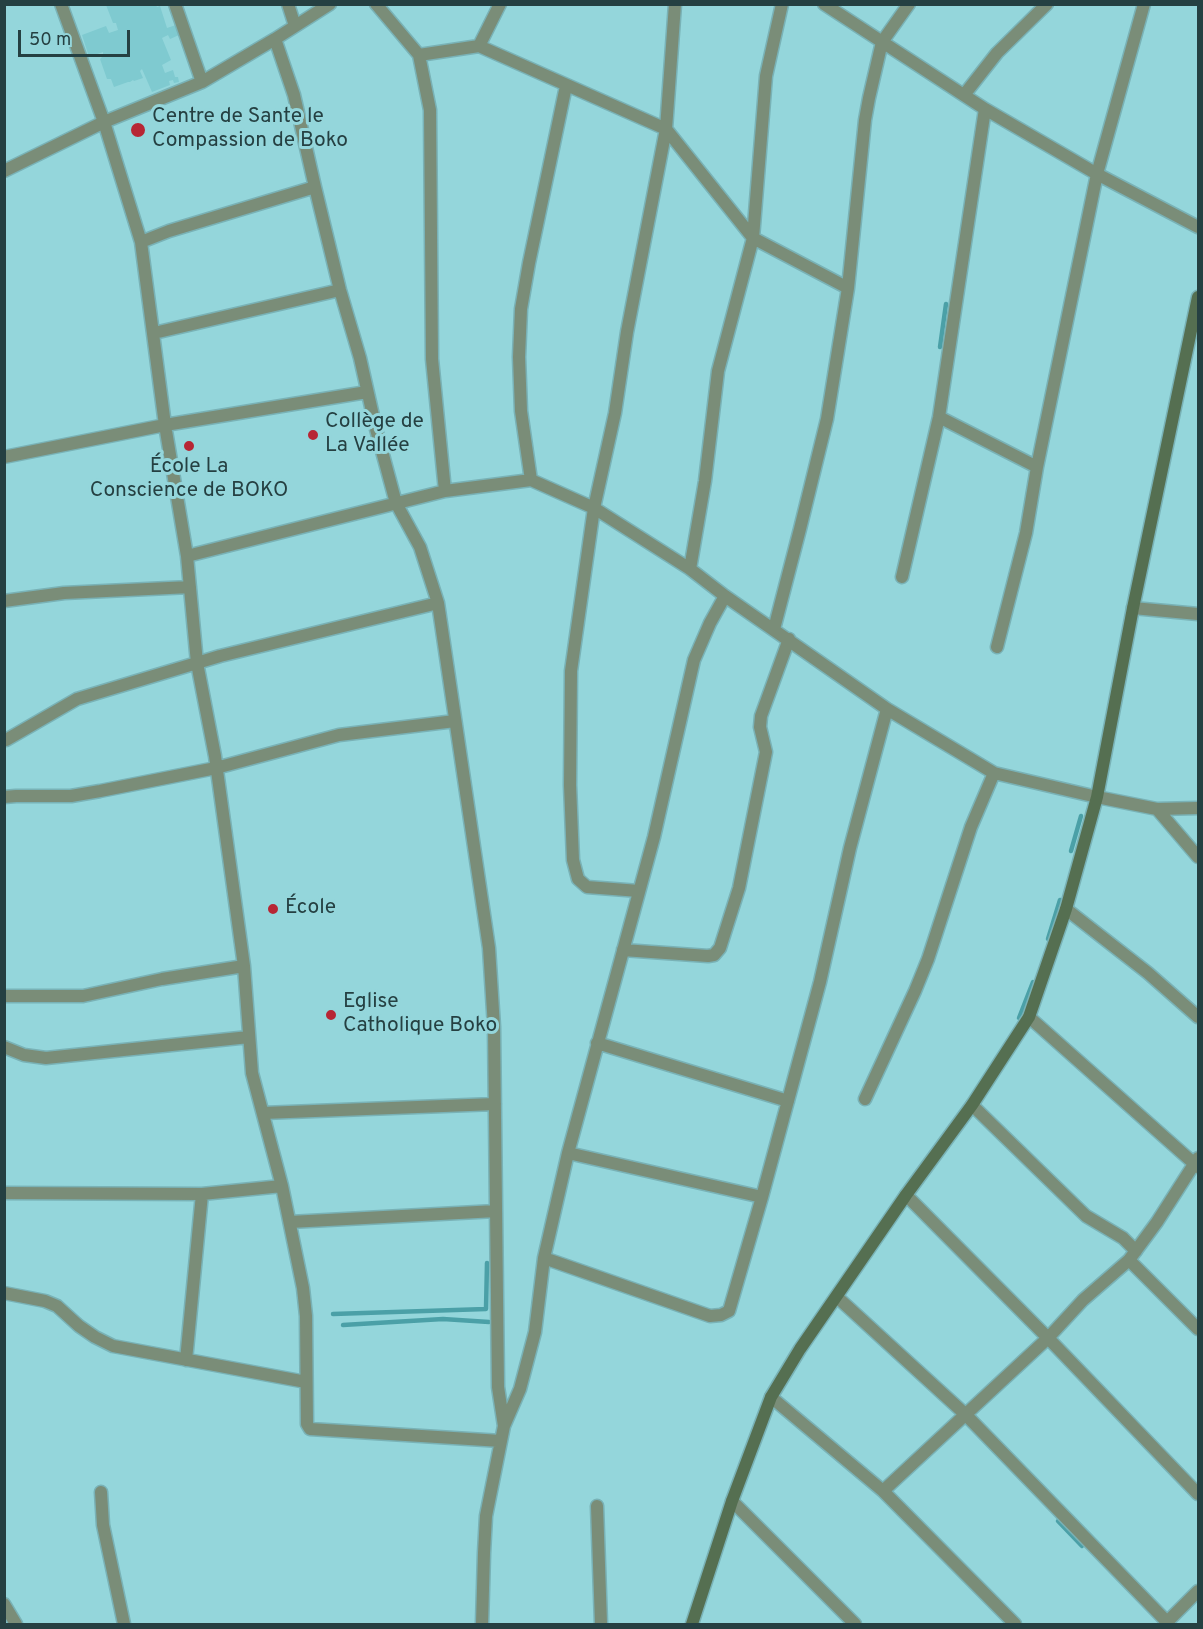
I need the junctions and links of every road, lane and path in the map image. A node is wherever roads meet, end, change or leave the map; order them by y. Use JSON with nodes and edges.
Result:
{"nodes":[{"id":1,"x":61,"y":4,"type":"edge"},
{"id":2,"x":175,"y":4,"type":"edge"},
{"id":3,"x":288,"y":4,"type":"edge"},
{"id":4,"x":330,"y":4,"type":"edge"},
{"id":5,"x":376,"y":4,"type":"edge"},
{"id":6,"x":500,"y":4,"type":"edge"},
{"id":7,"x":675,"y":4,"type":"edge"},
{"id":8,"x":782,"y":4,"type":"edge"},
{"id":9,"x":824,"y":4,"type":"edge"},
{"id":10,"x":909,"y":4,"type":"edge"},
{"id":11,"x":1047,"y":4,"type":"edge"},
{"id":12,"x":1144,"y":4,"type":"edge"},
{"id":13,"x":296,"y":26,"type":"junction"},
{"id":14,"x":275,"y":39,"type":"junction"},
{"id":15,"x":882,"y":42,"type":"junction"},
{"id":16,"x":479,"y":46,"type":"junction"},
{"id":17,"x":419,"y":55,"type":"junction"},
{"id":18,"x":202,"y":82,"type":"junction"},
{"id":19,"x":566,"y":86,"type":"junction"},
{"id":20,"x":964,"y":95,"type":"junction"},
{"id":21,"x":985,"y":109,"type":"junction"},
{"id":22,"x":104,"y":122,"type":"junction"},
{"id":23,"x":666,"y":129,"type":"junction"},
{"id":24,"x":4,"y":171,"type":"edge"},
{"id":25,"x":1097,"y":174,"type":"junction"},
{"id":26,"x":315,"y":187,"type":"junction"},
{"id":27,"x":1198,"y":226,"type":"edge"},
{"id":28,"x":753,"y":238,"type":"junction"},
{"id":29,"x":141,"y":242,"type":"junction"},
{"id":30,"x":848,"y":288,"type":"junction"},
{"id":31,"x":340,"y":290,"type":"junction"},
{"id":32,"x":1198,"y":297,"type":"edge"},
{"id":33,"x":154,"y":333,"type":"junction"},
{"id":34,"x":367,"y":392,"type":"junction"},
{"id":35,"x":939,"y":417,"type":"junction"},
{"id":36,"x":165,"y":425,"type":"junction"},
{"id":37,"x":4,"y":457,"type":"edge"},
{"id":38,"x":1036,"y":467,"type":"junction"},
{"id":39,"x":531,"y":480,"type":"junction"},
{"id":40,"x":445,"y":491,"type":"junction"},
{"id":41,"x":396,"y":503,"type":"junction"},
{"id":42,"x":594,"y":508,"type":"junction"},
{"id":43,"x":187,"y":555,"type":"junction"},
{"id":44,"x":690,"y":569,"type":"junction"},
{"id":45,"x":902,"y":577,"type":"dead end"},
{"id":46,"x":190,"y":587,"type":"junction"},
{"id":47,"x":724,"y":596,"type":"junction"},
{"id":48,"x":4,"y":601,"type":"edge"},
{"id":49,"x":438,"y":603,"type":"junction"},
{"id":50,"x":1132,"y":608,"type":"junction"},
{"id":51,"x":1198,"y":614,"type":"edge"},
{"id":52,"x":774,"y":629,"type":"junction"},
{"id":53,"x":789,"y":639,"type":"junction"},
{"id":54,"x":997,"y":647,"type":"dead end"},
{"id":55,"x":197,"y":663,"type":"junction"},
{"id":56,"x":887,"y":709,"type":"junction"},
{"id":57,"x":455,"y":721,"type":"junction"},
{"id":58,"x":6,"y":740,"type":"dead end"},
{"id":59,"x":216,"y":768,"type":"junction"},
{"id":60,"x":994,"y":773,"type":"junction"},
{"id":61,"x":4,"y":797,"type":"edge"},
{"id":62,"x":1097,"y":797,"type":"junction"},
{"id":63,"x":1198,"y":808,"type":"edge"},
{"id":64,"x":1157,"y":809,"type":"junction"},
{"id":65,"x":1198,"y":857,"type":"edge"},
{"id":66,"x":639,"y":891,"type":"junction"},
{"id":67,"x":1066,"y":909,"type":"junction"},
{"id":68,"x":623,"y":950,"type":"junction"},
{"id":69,"x":244,"y":966,"type":"junction"},
{"id":70,"x":4,"y":996,"type":"edge"},
{"id":71,"x":1029,"y":1017,"type":"junction"},
{"id":72,"x":1198,"y":1017,"type":"edge"},
{"id":73,"x":249,"y":1037,"type":"junction"},
{"id":74,"x":597,"y":1043,"type":"junction"},
{"id":75,"x":4,"y":1047,"type":"edge"},
{"id":76,"x":865,"y":1099,"type":"dead end"},
{"id":77,"x":788,"y":1101,"type":"junction"},
{"id":78,"x":495,"y":1104,"type":"junction"},
{"id":79,"x":972,"y":1105,"type":"junction"},
{"id":80,"x":263,"y":1113,"type":"junction"},
{"id":81,"x":568,"y":1153,"type":"junction"},
{"id":82,"x":1197,"y":1163,"type":"edge"},
{"id":83,"x":282,"y":1186,"type":"junction"},
{"id":84,"x":4,"y":1193,"type":"edge"},
{"id":85,"x":202,"y":1194,"type":"junction"},
{"id":86,"x":906,"y":1195,"type":"junction"},
{"id":87,"x":762,"y":1197,"type":"junction"},
{"id":88,"x":496,"y":1211,"type":"junction"},
{"id":89,"x":290,"y":1222,"type":"junction"},
{"id":90,"x":1133,"y":1256,"type":"junction"},
{"id":91,"x":544,"y":1258,"type":"junction"},
{"id":92,"x":4,"y":1293,"type":"edge"},
{"id":93,"x":837,"y":1297,"type":"junction"},
{"id":94,"x":1198,"y":1329,"type":"edge"},
{"id":95,"x":1048,"y":1338,"type":"junction"},
{"id":96,"x":186,"y":1360,"type":"junction"},
{"id":97,"x":306,"y":1382,"type":"junction"},
{"id":98,"x":771,"y":1397,"type":"junction"},
{"id":99,"x":965,"y":1414,"type":"junction"},
{"id":100,"x":504,"y":1426,"type":"junction"},
{"id":101,"x":501,"y":1441,"type":"junction"},
{"id":102,"x":883,"y":1491,"type":"junction"},
{"id":103,"x":101,"y":1492,"type":"dead end"},
{"id":104,"x":1198,"y":1494,"type":"edge"},
{"id":105,"x":732,"y":1501,"type":"junction"},
{"id":106,"x":597,"y":1506,"type":"dead end"},
{"id":107,"x":1198,"y":1591,"type":"edge"},
{"id":108,"x":4,"y":1604,"type":"edge"},
{"id":109,"x":16,"y":1624,"type":"edge"},
{"id":110,"x":124,"y":1624,"type":"edge"},
{"id":111,"x":482,"y":1624,"type":"edge"},
{"id":112,"x":601,"y":1624,"type":"edge"},
{"id":113,"x":692,"y":1624,"type":"edge"},
{"id":114,"x":855,"y":1624,"type":"edge"},
{"id":115,"x":1015,"y":1624,"type":"edge"},
{"id":116,"x":1167,"y":1624,"type":"edge"}],
"edges":[{"from":1,"to":22,"type":"street"},
{"from":2,"to":18,"type":"street"},
{"from":3,"to":13,"type":"street"},
{"from":4,"to":13,"type":"street"},
{"from":5,"to":17,"type":"street"},
{"from":6,"to":16,"type":"street"},
{"from":7,"to":23,"type":"street"},
{"from":8,"to":28,"type":"street"},
{"from":9,"to":15,"type":"street"},
{"from":10,"to":15,"type":"street"},
{"from":11,"to":20,"type":"street"},
{"from":12,"to":25,"type":"street"},
{"from":13,"to":14,"type":"street"},
{"from":14,"to":18,"type":"street"},
{"from":14,"to":26,"type":"street"},
{"from":15,"to":20,"type":"street"},
{"from":15,"to":30,"type":"street"},
{"from":16,"to":17,"type":"street"},
{"from":16,"to":19,"type":"street"},
{"from":17,"to":40,"type":"street"},
{"from":18,"to":22,"type":"street"},
{"from":19,"to":23,"type":"street"},
{"from":19,"to":39,"type":"street"},
{"from":20,"to":21,"type":"street"},
{"from":21,"to":25,"type":"street"},
{"from":21,"to":35,"type":"street"},
{"from":22,"to":24,"type":"street"},
{"from":22,"to":29,"type":"street"},
{"from":23,"to":28,"type":"street"},
{"from":23,"to":42,"type":"street"},
{"from":25,"to":27,"type":"street"},
{"from":25,"to":38,"type":"street"},
{"from":26,"to":29,"type":"street"},
{"from":26,"to":31,"type":"street"},
{"from":28,"to":30,"type":"street"},
{"from":28,"to":44,"type":"street"},
{"from":29,"to":33,"type":"street"},
{"from":30,"to":52,"type":"street"},
{"from":31,"to":33,"type":"street"},
{"from":31,"to":34,"type":"street"},
{"from":32,"to":50,"type":"main road"},
{"from":33,"to":36,"type":"street"},
{"from":34,"to":36,"type":"street"},
{"from":34,"to":41,"type":"street"},
{"from":35,"to":38,"type":"street"},
{"from":35,"to":45,"type":"street"},
{"from":36,"to":37,"type":"street"},
{"from":36,"to":43,"type":"street"},
{"from":38,"to":54,"type":"street"},
{"from":39,"to":40,"type":"street"},
{"from":39,"to":42,"type":"street"},
{"from":40,"to":41,"type":"street"},
{"from":41,"to":43,"type":"street"},
{"from":41,"to":49,"type":"street"},
{"from":42,"to":44,"type":"street"},
{"from":42,"to":66,"type":"street"},
{"from":43,"to":46,"type":"street"},
{"from":44,"to":47,"type":"street"},
{"from":46,"to":48,"type":"street"},
{"from":46,"to":55,"type":"street"},
{"from":47,"to":52,"type":"street"},
{"from":47,"to":66,"type":"street"},
{"from":49,"to":55,"type":"street"},
{"from":49,"to":57,"type":"street"},
{"from":50,"to":51,"type":"street"},
{"from":50,"to":62,"type":"main road"},
{"from":52,"to":53,"type":"street"},
{"from":53,"to":56,"type":"street"},
{"from":53,"to":68,"type":"street"},
{"from":55,"to":58,"type":"street"},
{"from":55,"to":59,"type":"street"},
{"from":56,"to":60,"type":"street"},
{"from":56,"to":77,"type":"street"},
{"from":57,"to":59,"type":"street"},
{"from":57,"to":78,"type":"street"},
{"from":59,"to":61,"type":"street"},
{"from":59,"to":69,"type":"street"},
{"from":60,"to":62,"type":"street"},
{"from":60,"to":76,"type":"street"},
{"from":62,"to":64,"type":"street"},
{"from":62,"to":67,"type":"main road"},
{"from":63,"to":64,"type":"street"},
{"from":64,"to":65,"type":"street"},
{"from":66,"to":68,"type":"street"},
{"from":67,"to":71,"type":"main road"},
{"from":67,"to":72,"type":"street"},
{"from":68,"to":74,"type":"street"},
{"from":69,"to":70,"type":"street"},
{"from":69,"to":73,"type":"street"},
{"from":71,"to":79,"type":"main road"},
{"from":71,"to":82,"type":"street"},
{"from":73,"to":75,"type":"street"},
{"from":73,"to":80,"type":"street"},
{"from":74,"to":77,"type":"street"},
{"from":74,"to":81,"type":"street"},
{"from":77,"to":87,"type":"street"},
{"from":78,"to":80,"type":"street"},
{"from":78,"to":88,"type":"street"},
{"from":79,"to":86,"type":"main road"},
{"from":79,"to":90,"type":"street"},
{"from":80,"to":83,"type":"street"},
{"from":81,"to":87,"type":"street"},
{"from":81,"to":91,"type":"street"},
{"from":82,"to":90,"type":"street"},
{"from":83,"to":85,"type":"street"},
{"from":83,"to":89,"type":"street"},
{"from":84,"to":85,"type":"street"},
{"from":85,"to":96,"type":"street"},
{"from":86,"to":93,"type":"main road"},
{"from":86,"to":95,"type":"street"},
{"from":87,"to":91,"type":"street"},
{"from":88,"to":89,"type":"street"},
{"from":88,"to":100,"type":"street"},
{"from":89,"to":97,"type":"street"},
{"from":90,"to":94,"type":"street"},
{"from":90,"to":95,"type":"street"},
{"from":91,"to":100,"type":"street"},
{"from":92,"to":96,"type":"street"},
{"from":93,"to":98,"type":"main road"},
{"from":93,"to":99,"type":"street"},
{"from":95,"to":99,"type":"street"},
{"from":95,"to":104,"type":"street"},
{"from":96,"to":97,"type":"street"},
{"from":97,"to":101,"type":"street"},
{"from":98,"to":102,"type":"street"},
{"from":98,"to":105,"type":"main road"},
{"from":99,"to":102,"type":"street"},
{"from":99,"to":116,"type":"street"},
{"from":100,"to":101,"type":"street"},
{"from":101,"to":111,"type":"street"},
{"from":102,"to":115,"type":"street"},
{"from":103,"to":110,"type":"street"},
{"from":105,"to":113,"type":"main road"},
{"from":105,"to":114,"type":"street"},
{"from":106,"to":112,"type":"street"},
{"from":107,"to":116,"type":"street"},
{"from":108,"to":109,"type":"street"}]}
